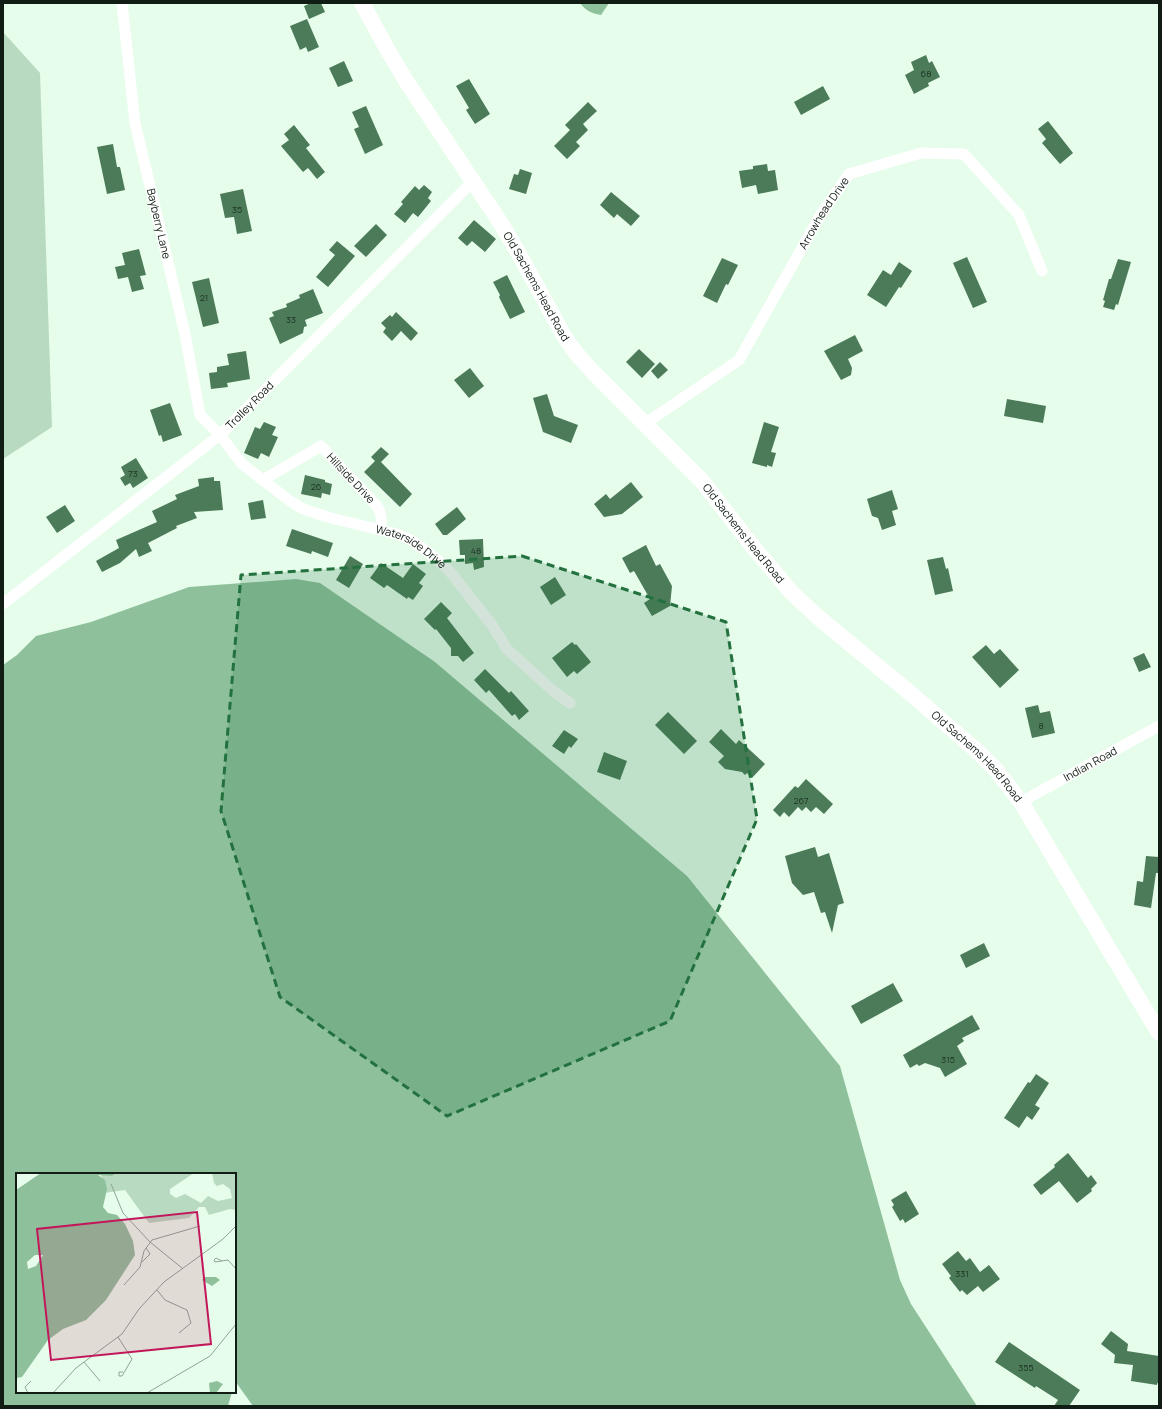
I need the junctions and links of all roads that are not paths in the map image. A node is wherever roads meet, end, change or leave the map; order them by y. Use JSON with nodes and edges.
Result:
{"nodes":[{"id":1,"x":122,"y":3,"type":"edge"},
{"id":2,"x":362,"y":3,"type":"edge"},
{"id":3,"x":473,"y":182,"type":"junction"},
{"id":4,"x":1042,"y":271,"type":"dead end"},
{"id":5,"x":646,"y":423,"type":"junction"},
{"id":6,"x":220,"y":435,"type":"junction"},
{"id":7,"x":263,"y":480,"type":"junction"},
{"id":8,"x":380,"y":530,"type":"junction"},
{"id":9,"x":3,"y":604,"type":"edge"},
{"id":10,"x":570,"y":703,"type":"dead end"},
{"id":11,"x":1159,"y":726,"type":"edge"},
{"id":12,"x":1021,"y":802,"type":"junction"},
{"id":13,"x":1159,"y":1033,"type":"edge"}],
"edges":[{"from":1,"to":6,"type":"street","name":"Bayberry Lane"},
{"from":2,"to":3,"type":"street","name":"Old Sachems Head Road"},
{"from":3,"to":5,"type":"street","name":"Old Sachems Head Road"},
{"from":3,"to":6,"type":"street","name":"Trolley Road"},
{"from":4,"to":5,"type":"street","name":"Arrowhead Drive"},
{"from":5,"to":12,"type":"street","name":"Old Sachems Head Road"},
{"from":6,"to":7,"type":"street","name":"Waterside Drive"},
{"from":6,"to":9,"type":"street","name":"Trolley Road"},
{"from":7,"to":8,"type":"street","name":"Waterside Drive"},
{"from":7,"to":8,"type":"street","name":"Hillside Drive"},
{"from":8,"to":10,"type":"street","name":"Waterside Drive"},
{"from":11,"to":12,"type":"street","name":"Indian Road"},
{"from":12,"to":13,"type":"street","name":"Old Sachems Head Road"}]}
